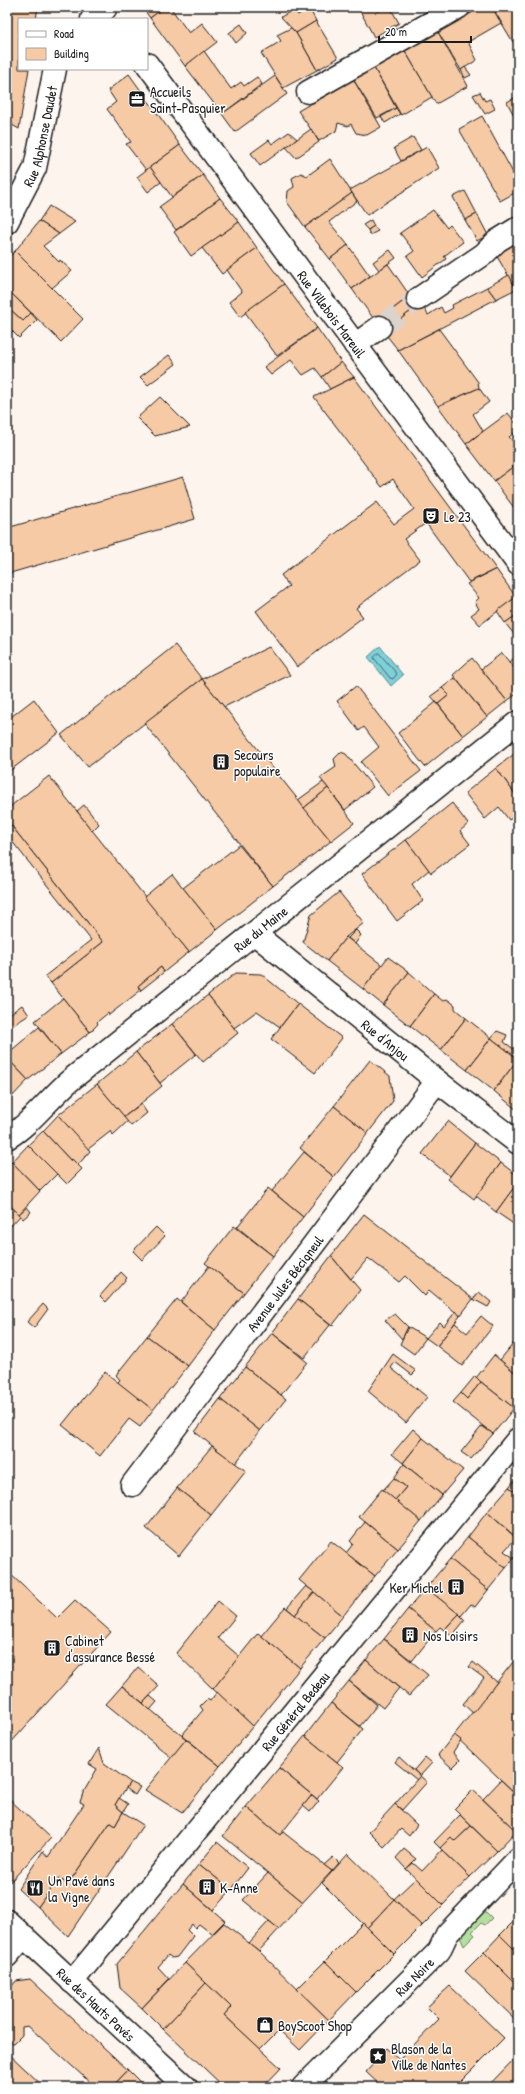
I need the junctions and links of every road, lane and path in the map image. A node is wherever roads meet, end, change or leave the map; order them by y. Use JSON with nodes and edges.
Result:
{"nodes":[{"id":1,"x":459,"y":7,"type":"edge"},
{"id":2,"x":148,"y":65,"type":"edge"},
{"id":3,"x":55,"y":70,"type":"edge"},
{"id":4,"x":308,"y":92,"type":"dead end"},
{"id":5,"x":7,"y":222,"type":"edge"},
{"id":6,"x":518,"y":228,"type":"edge"},
{"id":7,"x":418,"y":299,"type":"tunnel mouth"},
{"id":8,"x":380,"y":327,"type":"tunnel mouth"},
{"id":9,"x":355,"y":345,"type":"junction"},
{"id":10,"x":518,"y":564,"type":"edge"},
{"id":11,"x":518,"y":722,"type":"edge"},
{"id":12,"x":255,"y":934,"type":"junction"},
{"id":13,"x":437,"y":1081,"type":"junction"},
{"id":14,"x":7,"y":1138,"type":"edge"},
{"id":15,"x":518,"y":1143,"type":"edge"},
{"id":16,"x":518,"y":1439,"type":"edge"},
{"id":17,"x":132,"y":1485,"type":"dead end"},
{"id":18,"x":518,"y":1859,"type":"edge"},
{"id":19,"x":7,"y":1921,"type":"edge"},
{"id":20,"x":24,"y":1936,"type":"junction"},
{"id":21,"x":7,"y":1956,"type":"edge"},
{"id":22,"x":72,"y":1982,"type":"junction"},
{"id":23,"x":186,"y":2087,"type":"edge"},
{"id":24,"x":303,"y":2087,"type":"edge"}],
"edges":[{"from":1,"to":4,"type":"street"},
{"from":2,"to":9,"type":"street","name":"Rue Villebois Mareuil"},
{"from":3,"to":5,"type":"street","name":"Rue Alphonse Daudet"},
{"from":6,"to":7,"type":"street"},
{"from":8,"to":9,"type":"street"},
{"from":9,"to":10,"type":"street","name":"Rue Villebois Mareuil"},
{"from":11,"to":12,"type":"street","name":"Rue du Maine"},
{"from":12,"to":13,"type":"street","name":"Rue d'Anjou"},
{"from":12,"to":14,"type":"street","name":"Rue du Maine"},
{"from":13,"to":15,"type":"street","name":"Rue d'Anjou"},
{"from":13,"to":17,"type":"street","name":"Avenue Jules Bécigneul"},
{"from":16,"to":22,"type":"street","name":"Rue Général Bedeau"},
{"from":18,"to":24,"type":"street","name":"Rue Noire"},
{"from":19,"to":20,"type":"street","name":"Rue des Hauts Pavés"},
{"from":20,"to":21,"type":"street"},
{"from":20,"to":22,"type":"street","name":"Rue des Hauts Pavés"},
{"from":22,"to":23,"type":"street","name":"Rue des Hauts Pavés"}]}
